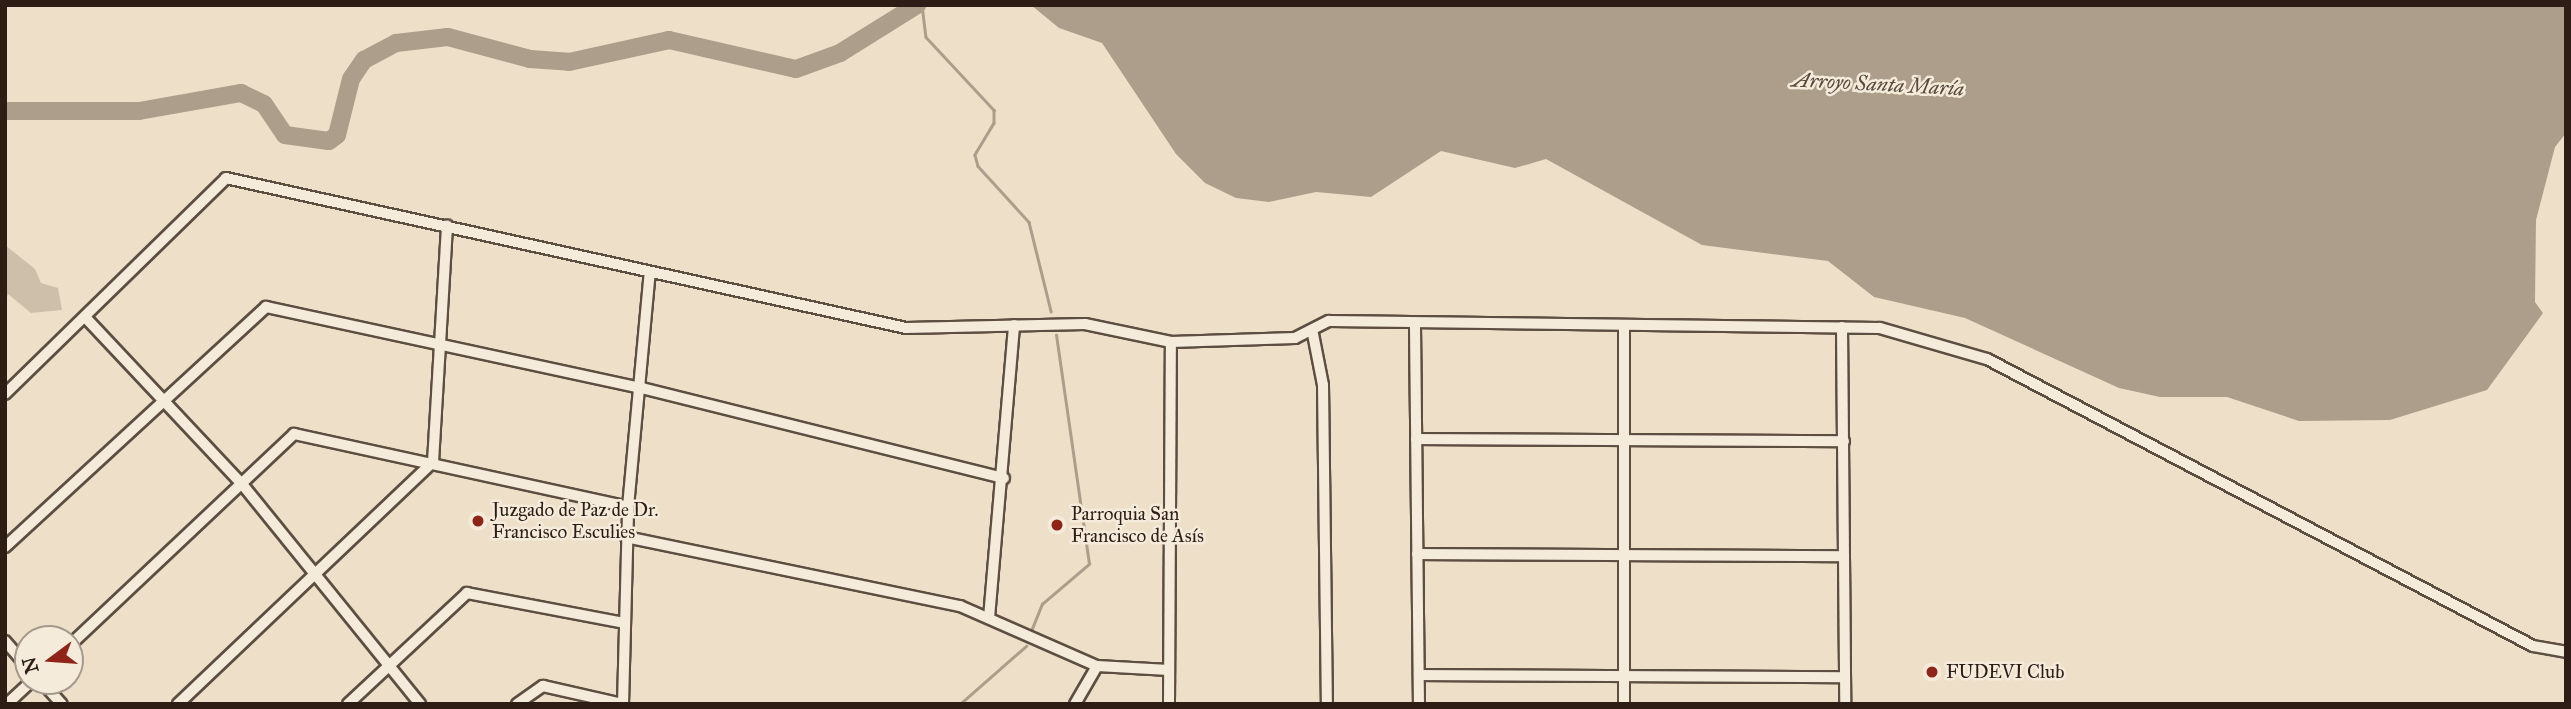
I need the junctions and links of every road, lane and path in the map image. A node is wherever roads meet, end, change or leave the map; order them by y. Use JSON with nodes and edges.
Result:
{"nodes":[{"id":1,"x":447,"y":225,"type":"junction"},
{"id":2,"x":650,"y":272,"type":"junction"},
{"id":3,"x":85,"y":317,"type":"junction"},
{"id":4,"x":1014,"y":325,"type":"junction"},
{"id":5,"x":1415,"y":326,"type":"junction"},
{"id":6,"x":1624,"y":326,"type":"junction"},
{"id":7,"x":1842,"y":327,"type":"junction"},
{"id":8,"x":1312,"y":334,"type":"junction"},
{"id":9,"x":1171,"y":342,"type":"junction"},
{"id":10,"x":437,"y":344,"type":"junction"},
{"id":11,"x":642,"y":388,"type":"junction"},
{"id":12,"x":5,"y":394,"type":"edge"},
{"id":13,"x":166,"y":400,"type":"junction"},
{"id":14,"x":1416,"y":439,"type":"junction"},
{"id":15,"x":1623,"y":440,"type":"junction"},
{"id":16,"x":1844,"y":441,"type":"junction"},
{"id":17,"x":433,"y":462,"type":"junction"},
{"id":18,"x":1004,"y":478,"type":"junction"},
{"id":19,"x":242,"y":484,"type":"junction"},
{"id":20,"x":628,"y":507,"type":"junction"},
{"id":21,"x":626,"y":537,"type":"junction"},
{"id":22,"x":5,"y":547,"type":"edge"},
{"id":23,"x":1417,"y":554,"type":"junction"},
{"id":24,"x":1624,"y":556,"type":"junction"},
{"id":25,"x":1844,"y":556,"type":"junction"},
{"id":26,"x":316,"y":579,"type":"junction"},
{"id":27,"x":989,"y":618,"type":"junction"},
{"id":28,"x":624,"y":623,"type":"junction"},
{"id":29,"x":84,"y":632,"type":"edge"},
{"id":30,"x":2566,"y":652,"type":"edge"},
{"id":31,"x":390,"y":664,"type":"junction"},
{"id":32,"x":1097,"y":666,"type":"junction"},
{"id":33,"x":1169,"y":670,"type":"junction"},
{"id":34,"x":1624,"y":674,"type":"junction"},
{"id":35,"x":1419,"y":675,"type":"junction"},
{"id":36,"x":1845,"y":677,"type":"junction"},
{"id":37,"x":178,"y":704,"type":"edge"},
{"id":38,"x":348,"y":704,"type":"edge"},
{"id":39,"x":420,"y":704,"type":"edge"},
{"id":40,"x":517,"y":704,"type":"edge"},
{"id":41,"x":623,"y":704,"type":"edge"},
{"id":42,"x":1075,"y":704,"type":"edge"},
{"id":43,"x":1169,"y":704,"type":"edge"},
{"id":44,"x":1326,"y":704,"type":"edge"},
{"id":45,"x":1419,"y":704,"type":"edge"},
{"id":46,"x":1624,"y":704,"type":"edge"},
{"id":47,"x":1845,"y":704,"type":"edge"}],
"edges":[{"from":1,"to":2,"type":"street"},
{"from":1,"to":3,"type":"street"},
{"from":1,"to":10,"type":"street"},
{"from":2,"to":4,"type":"street"},
{"from":2,"to":11,"type":"street"},
{"from":3,"to":12,"type":"street"},
{"from":3,"to":13,"type":"street"},
{"from":4,"to":9,"type":"street"},
{"from":4,"to":18,"type":"street"},
{"from":5,"to":6,"type":"street"},
{"from":5,"to":8,"type":"street"},
{"from":5,"to":14,"type":"street"},
{"from":6,"to":7,"type":"street"},
{"from":6,"to":15,"type":"street"},
{"from":7,"to":16,"type":"street"},
{"from":7,"to":30,"type":"street"},
{"from":8,"to":9,"type":"street"},
{"from":8,"to":44,"type":"street"},
{"from":9,"to":33,"type":"street"},
{"from":10,"to":11,"type":"street"},
{"from":10,"to":13,"type":"street"},
{"from":10,"to":17,"type":"street"},
{"from":11,"to":18,"type":"street"},
{"from":11,"to":20,"type":"street"},
{"from":13,"to":19,"type":"street"},
{"from":13,"to":22,"type":"street"},
{"from":14,"to":15,"type":"street"},
{"from":14,"to":23,"type":"street"},
{"from":15,"to":16,"type":"street"},
{"from":15,"to":24,"type":"street"},
{"from":16,"to":25,"type":"street"},
{"from":17,"to":19,"type":"street"},
{"from":17,"to":20,"type":"street"},
{"from":17,"to":26,"type":"street"},
{"from":18,"to":27,"type":"street"},
{"from":19,"to":26,"type":"street"},
{"from":19,"to":29,"type":"street"},
{"from":20,"to":21,"type":"street"},
{"from":21,"to":27,"type":"street"},
{"from":21,"to":28,"type":"street"},
{"from":23,"to":24,"type":"street"},
{"from":23,"to":35,"type":"street"},
{"from":24,"to":25,"type":"street"},
{"from":24,"to":34,"type":"street"},
{"from":25,"to":36,"type":"street"},
{"from":26,"to":31,"type":"street"},
{"from":26,"to":37,"type":"street"},
{"from":27,"to":32,"type":"street"},
{"from":28,"to":31,"type":"street"},
{"from":28,"to":41,"type":"street"},
{"from":31,"to":38,"type":"street"},
{"from":31,"to":39,"type":"street"},
{"from":32,"to":33,"type":"street"},
{"from":32,"to":42,"type":"street"},
{"from":33,"to":43,"type":"street"},
{"from":34,"to":35,"type":"street"},
{"from":34,"to":36,"type":"street"},
{"from":34,"to":46,"type":"street"},
{"from":35,"to":45,"type":"street"},
{"from":36,"to":47,"type":"street"},
{"from":40,"to":41,"type":"street"}]}
